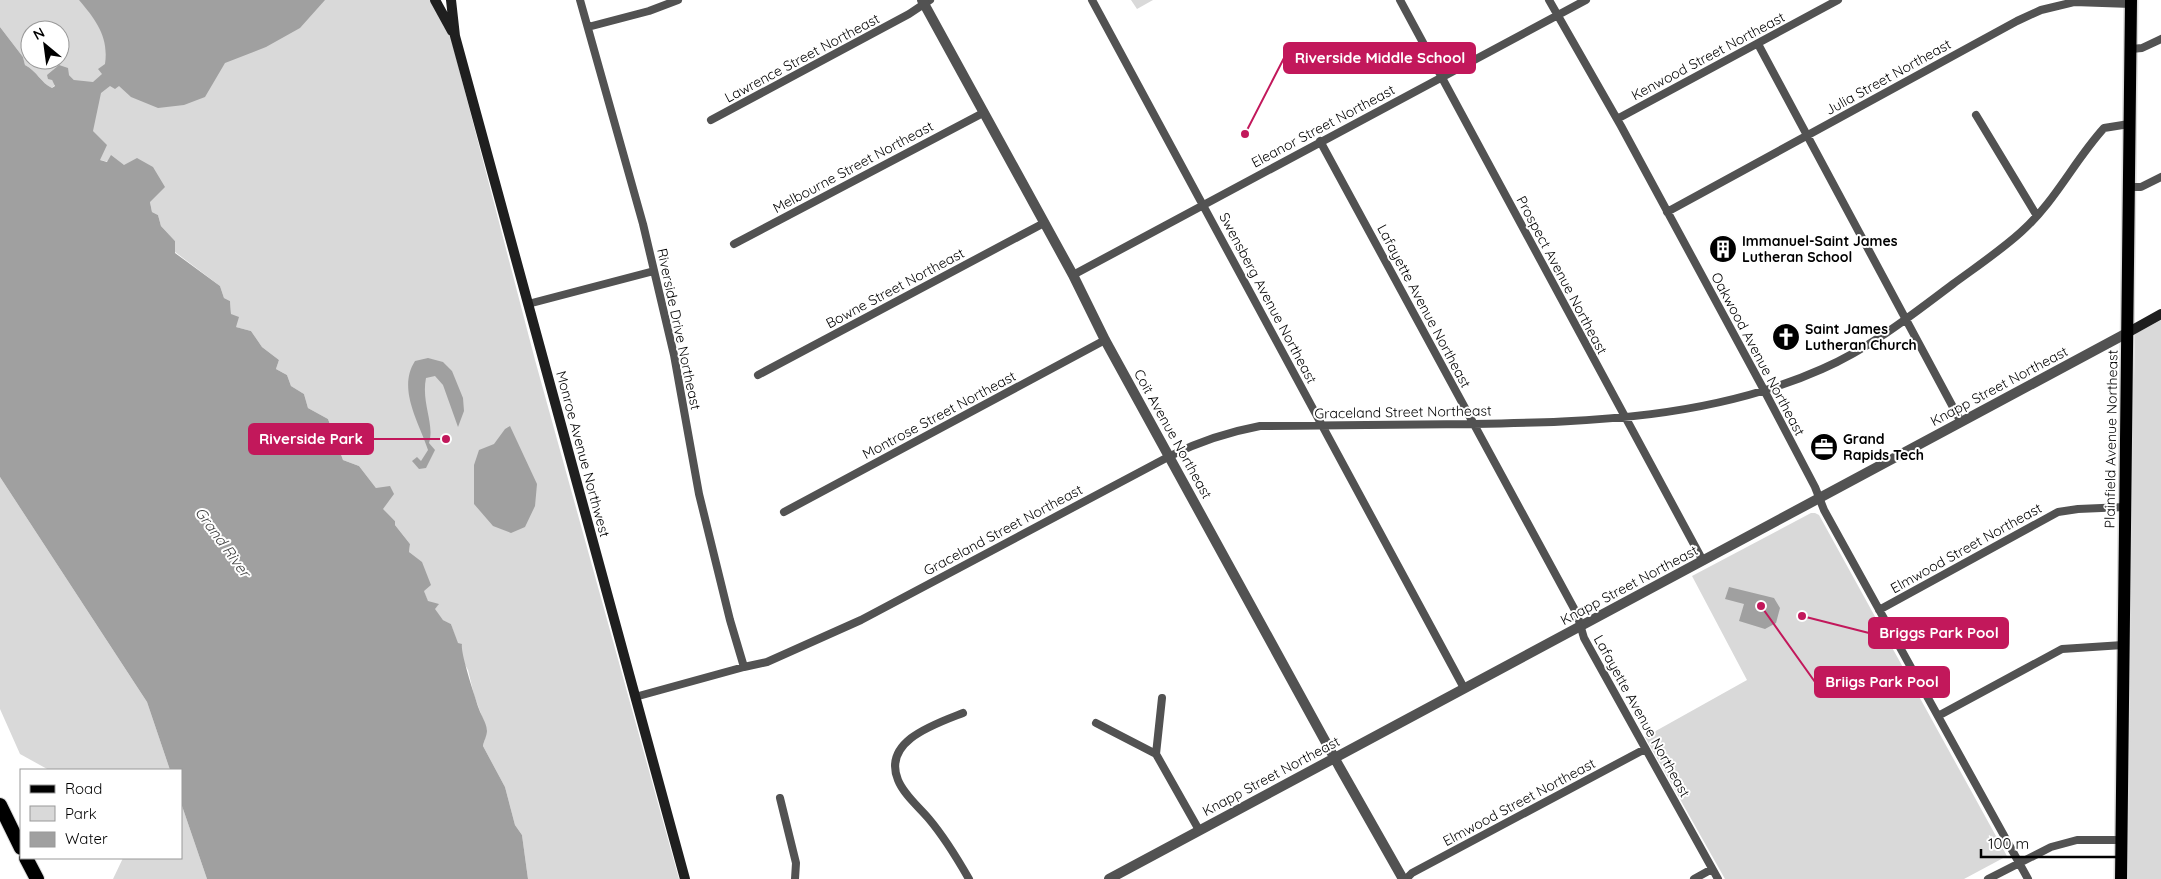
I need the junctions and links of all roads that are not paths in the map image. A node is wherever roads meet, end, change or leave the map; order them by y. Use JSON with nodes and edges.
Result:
{"nodes":[{"id":1,"x":435,"y":0,"type":"edge"},
{"id":2,"x":451,"y":0,"type":"edge"},
{"id":3,"x":580,"y":0,"type":"edge"},
{"id":4,"x":678,"y":0,"type":"edge"},
{"id":5,"x":1092,"y":0,"type":"edge"},
{"id":6,"x":1400,"y":0,"type":"edge"},
{"id":7,"x":1549,"y":0,"type":"edge"},
{"id":8,"x":1586,"y":0,"type":"edge"},
{"id":9,"x":1838,"y":0,"type":"edge"},
{"id":10,"x":926,"y":2,"type":"edge"},
{"id":11,"x":2131,"y":2,"type":"edge"},
{"id":12,"x":1558,"y":15,"type":"junction"},
{"id":13,"x":588,"y":28,"type":"junction"},
{"id":14,"x":455,"y":36,"type":"junction"},
{"id":15,"x":2161,"y":39,"type":"edge"},
{"id":16,"x":1758,"y":44,"type":"junction"},
{"id":17,"x":2130,"y":49,"type":"junction"},
{"id":18,"x":1441,"y":77,"type":"junction"},
{"id":19,"x":983,"y":113,"type":"junction"},
{"id":20,"x":1976,"y":115,"type":"dead end"},
{"id":21,"x":1617,"y":119,"type":"junction"},
{"id":22,"x":711,"y":120,"type":"dead end"},
{"id":23,"x":2130,"y":124,"type":"junction"},
{"id":24,"x":1808,"y":134,"type":"junction"},
{"id":25,"x":1320,"y":142,"type":"junction"},
{"id":26,"x":2161,"y":177,"type":"edge"},
{"id":27,"x":2129,"y":188,"type":"junction"},
{"id":28,"x":1204,"y":204,"type":"junction"},
{"id":29,"x":1667,"y":212,"type":"junction"},
{"id":30,"x":2036,"y":216,"type":"junction"},
{"id":31,"x":1044,"y":223,"type":"junction"},
{"id":32,"x":734,"y":244,"type":"dead end"},
{"id":33,"x":654,"y":270,"type":"junction"},
{"id":34,"x":1073,"y":274,"type":"junction"},
{"id":35,"x":528,"y":304,"type":"junction"},
{"id":36,"x":2161,"y":314,"type":"edge"},
{"id":37,"x":1906,"y":318,"type":"junction"},
{"id":38,"x":2127,"y":333,"type":"junction"},
{"id":39,"x":1106,"y":340,"type":"junction"},
{"id":40,"x":758,"y":376,"type":"dead end"},
{"id":41,"x":1764,"y":390,"type":"junction"},
{"id":42,"x":1624,"y":418,"type":"junction"},
{"id":43,"x":1961,"y":422,"type":"junction"},
{"id":44,"x":1473,"y":424,"type":"junction"},
{"id":45,"x":1323,"y":425,"type":"junction"},
{"id":46,"x":1170,"y":456,"type":"junction"},
{"id":47,"x":1819,"y":498,"type":"junction"},
{"id":48,"x":2125,"y":507,"type":"junction"},
{"id":49,"x":784,"y":512,"type":"dead end"},
{"id":50,"x":1703,"y":561,"type":"junction"},
{"id":51,"x":1879,"y":610,"type":"junction"},
{"id":52,"x":1581,"y":626,"type":"junction"},
{"id":53,"x":2123,"y":645,"type":"junction"},
{"id":54,"x":744,"y":666,"type":"junction"},
{"id":55,"x":1464,"y":688,"type":"junction"},
{"id":56,"x":635,"y":696,"type":"junction"},
{"id":57,"x":1162,"y":698,"type":"dead end"},
{"id":58,"x":963,"y":713,"type":"dead end"},
{"id":59,"x":1938,"y":716,"type":"junction"},
{"id":60,"x":1096,"y":723,"type":"dead end"},
{"id":61,"x":1645,"y":749,"type":"junction"},
{"id":62,"x":1156,"y":754,"type":"junction"},
{"id":63,"x":1334,"y":758,"type":"junction"},
{"id":64,"x":780,"y":798,"type":"dead end"},
{"id":65,"x":0,"y":804,"type":"edge"},
{"id":66,"x":1199,"y":830,"type":"junction"},
{"id":67,"x":2121,"y":840,"type":"junction"},
{"id":68,"x":20,"y":846,"type":"edge"},
{"id":69,"x":27,"y":859,"type":"edge"},
{"id":70,"x":2019,"y":862,"type":"junction"},
{"id":71,"x":1712,"y":869,"type":"junction"},
{"id":72,"x":37,"y":879,"type":"edge"},
{"id":73,"x":685,"y":879,"type":"edge"},
{"id":74,"x":795,"y":879,"type":"edge"},
{"id":75,"x":969,"y":879,"type":"edge"},
{"id":76,"x":1109,"y":879,"type":"edge"},
{"id":77,"x":1405,"y":879,"type":"edge"},
{"id":78,"x":1694,"y":879,"type":"edge"},
{"id":79,"x":1718,"y":879,"type":"edge"},
{"id":80,"x":1988,"y":879,"type":"edge"},
{"id":81,"x":2028,"y":879,"type":"edge"},
{"id":82,"x":2121,"y":879,"type":"edge"}],
"edges":[{"from":1,"to":14,"type":"main road","name":"Monroe Avenue Northwest"},
{"from":2,"to":14,"type":"main road","name":"Monroe Avenue Northwest"},
{"from":3,"to":13,"type":"street","name":"Riverside Drive Northeast"},
{"from":4,"to":13,"type":"street"},
{"from":5,"to":28,"type":"street","name":"Swensberg Avenue Northeast"},
{"from":6,"to":18,"type":"street","name":"Prospect Avenue Northeast"},
{"from":7,"to":12,"type":"street","name":"Oakwood Avenue Northeast"},
{"from":8,"to":12,"type":"street","name":"Eleanor Street Northeast"},
{"from":9,"to":16,"type":"street","name":"Kenwood Street Northeast"},
{"from":10,"to":19,"type":"street","name":"Coit Avenue Northeast"},
{"from":10,"to":22,"type":"street","name":"Lawrence Street Northeast"},
{"from":11,"to":17,"type":"main road","name":"Plainfield Avenue Northeast"},
{"from":11,"to":24,"type":"street","name":"Julia Street Northeast"},
{"from":12,"to":18,"type":"street","name":"Eleanor Street Northeast"},
{"from":12,"to":21,"type":"street","name":"Oakwood Avenue Northeast"},
{"from":13,"to":33,"type":"street","name":"Riverside Drive Northeast"},
{"from":14,"to":35,"type":"main road","name":"Monroe Avenue Northwest"},
{"from":15,"to":17,"type":"street"},
{"from":16,"to":21,"type":"street","name":"Kenwood Street Northeast"},
{"from":16,"to":24,"type":"street"},
{"from":17,"to":23,"type":"main road","name":"Plainfield Avenue Northeast"},
{"from":18,"to":25,"type":"street","name":"Eleanor Street Northeast"},
{"from":18,"to":42,"type":"street","name":"Prospect Avenue Northeast"},
{"from":19,"to":31,"type":"street","name":"Coit Avenue Northeast"},
{"from":19,"to":32,"type":"street","name":"Melbourne Street Northeast"},
{"from":20,"to":30,"type":"street"},
{"from":21,"to":29,"type":"street","name":"Oakwood Avenue Northeast"},
{"from":23,"to":27,"type":"main road","name":"Plainfield Avenue Northeast"},
{"from":23,"to":30,"type":"street","name":"Graceland Street Northeast"},
{"from":24,"to":29,"type":"street","name":"Julia Street Northeast"},
{"from":24,"to":37,"type":"street"},
{"from":25,"to":28,"type":"street","name":"Eleanor Street Northeast"},
{"from":25,"to":44,"type":"street","name":"Lafayette Avenue Northeast"},
{"from":26,"to":27,"type":"street"},
{"from":27,"to":38,"type":"main road","name":"Plainfield Avenue Northeast"},
{"from":28,"to":34,"type":"street","name":"Eleanor Street Northeast"},
{"from":28,"to":45,"type":"street","name":"Swensberg Avenue Northeast"},
{"from":29,"to":41,"type":"street","name":"Oakwood Avenue Northeast"},
{"from":30,"to":37,"type":"street","name":"Graceland Street Northeast"},
{"from":31,"to":34,"type":"street","name":"Coit Avenue Northeast"},
{"from":31,"to":40,"type":"street","name":"Bowne Street Northeast"},
{"from":33,"to":35,"type":"street"},
{"from":33,"to":54,"type":"street","name":"Riverside Drive Northeast"},
{"from":34,"to":39,"type":"street","name":"Coit Avenue Northeast"},
{"from":35,"to":56,"type":"main road","name":"Monroe Avenue Northwest"},
{"from":36,"to":38,"type":"main road","name":"Knapp Street Northeast"},
{"from":37,"to":41,"type":"street","name":"Graceland Street Northeast"},
{"from":37,"to":43,"type":"street"},
{"from":38,"to":43,"type":"street","name":"Knapp Street Northeast"},
{"from":38,"to":48,"type":"main road","name":"Plainfield Avenue Northeast"},
{"from":39,"to":46,"type":"street","name":"Coit Avenue Northeast"},
{"from":39,"to":49,"type":"street","name":"Montrose Street Northeast"},
{"from":41,"to":42,"type":"street","name":"Graceland Street Northeast"},
{"from":41,"to":47,"type":"street","name":"Oakwood Avenue Northeast"},
{"from":42,"to":44,"type":"street","name":"Graceland Street Northeast"},
{"from":42,"to":50,"type":"street","name":"Prospect Avenue Northeast"},
{"from":43,"to":47,"type":"street","name":"Knapp Street Northeast"},
{"from":44,"to":45,"type":"street","name":"Graceland Street Northeast"},
{"from":44,"to":52,"type":"street","name":"Lafayette Avenue Northeast"},
{"from":45,"to":46,"type":"street","name":"Graceland Street Northeast"},
{"from":45,"to":55,"type":"street","name":"Swensberg Avenue Northeast"},
{"from":46,"to":54,"type":"street","name":"Graceland Street Northeast"},
{"from":46,"to":63,"type":"street","name":"Coit Avenue Northeast"},
{"from":47,"to":50,"type":"street","name":"Knapp Street Northeast"},
{"from":47,"to":51,"type":"street","name":"Oakwood Avenue Northeast"},
{"from":48,"to":51,"type":"street","name":"Elmwood Street Northeast"},
{"from":48,"to":53,"type":"main road","name":"Plainfield Avenue Northeast"},
{"from":50,"to":52,"type":"street","name":"Knapp Street Northeast"},
{"from":51,"to":59,"type":"street","name":"Oakwood Avenue Northeast"},
{"from":52,"to":55,"type":"street","name":"Knapp Street Northeast"},
{"from":52,"to":61,"type":"street","name":"Lafayette Avenue Northeast"},
{"from":53,"to":59,"type":"street"},
{"from":53,"to":67,"type":"main road","name":"Plainfield Avenue Northeast"},
{"from":54,"to":56,"type":"street","name":"Graceland Street Northeast"},
{"from":55,"to":63,"type":"street","name":"Knapp Street Northeast"},
{"from":56,"to":73,"type":"main road","name":"Monroe Avenue Northwest"},
{"from":57,"to":62,"type":"street"},
{"from":58,"to":75,"type":"street"},
{"from":59,"to":70,"type":"street","name":"Oakwood Avenue Northeast"},
{"from":60,"to":62,"type":"street"},
{"from":61,"to":71,"type":"street","name":"Lafayette Avenue Northeast"},
{"from":61,"to":77,"type":"street","name":"Elmwood Street Northeast"},
{"from":62,"to":66,"type":"street"},
{"from":63,"to":66,"type":"street","name":"Knapp Street Northeast"},
{"from":63,"to":77,"type":"street","name":"Coit Avenue Northeast"},
{"from":64,"to":74,"type":"street"},
{"from":65,"to":68,"type":"highway"},
{"from":66,"to":76,"type":"street","name":"Knapp Street Northeast"},
{"from":67,"to":70,"type":"street"},
{"from":67,"to":82,"type":"main road","name":"Plainfield Avenue Northeast"},
{"from":69,"to":72,"type":"highway"},
{"from":70,"to":80,"type":"street"},
{"from":70,"to":81,"type":"street","name":"Oakwood Avenue Northeast"},
{"from":71,"to":78,"type":"street"},
{"from":71,"to":79,"type":"street","name":"Lafayette Avenue Northeast"}]}
